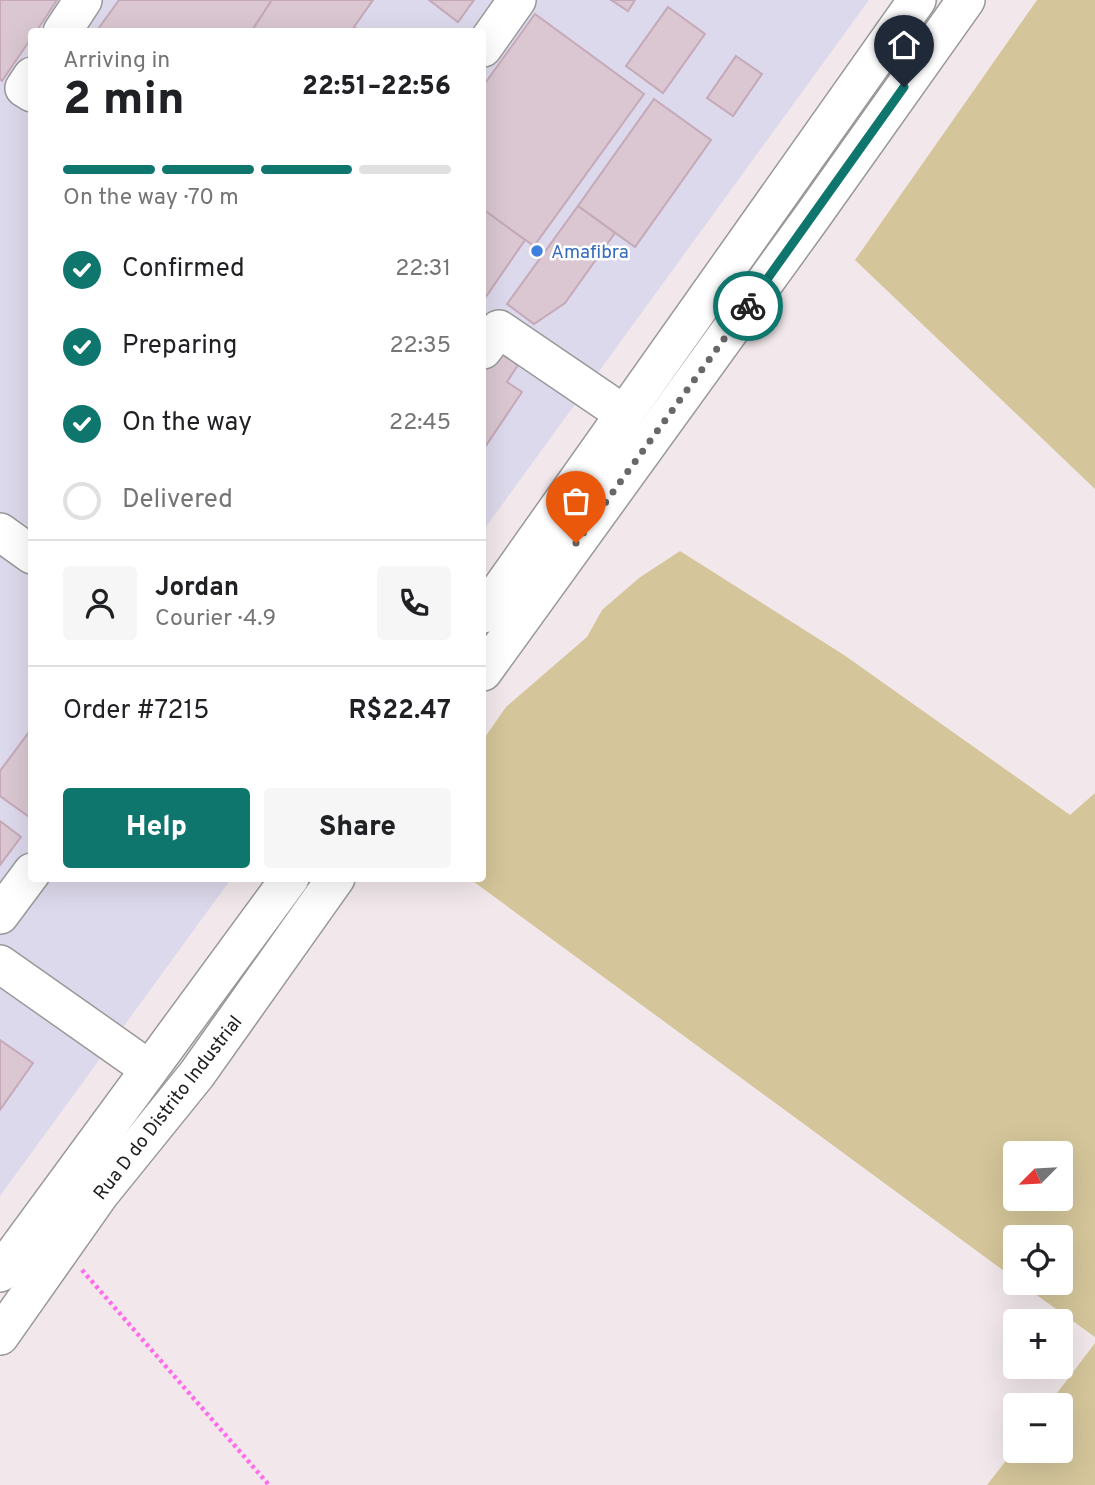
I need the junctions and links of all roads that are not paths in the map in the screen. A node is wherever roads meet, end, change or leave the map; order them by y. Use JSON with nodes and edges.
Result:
{"nodes":[{"id":1,"x":83,"y":0,"type":"edge"},
{"id":2,"x":517,"y":0,"type":"edge"},
{"id":3,"x":916,"y":0,"type":"edge"},
{"id":4,"x":966,"y":0,"type":"edge"},
{"id":5,"x":65,"y":28,"type":"edge"},
{"id":6,"x":486,"y":44,"type":"edge"},
{"id":7,"x":486,"y":346,"type":"edge"},
{"id":8,"x":632,"y":403,"type":"junction"},
{"id":9,"x":669,"y":414,"type":"junction"},
{"id":10,"x":0,"y":532,"type":"edge"},
{"id":11,"x":28,"y":552,"type":"edge"},
{"id":12,"x":486,"y":610,"type":"edge"},
{"id":13,"x":486,"y":668,"type":"edge"},
{"id":14,"x":28,"y":878,"type":"edge"},
{"id":15,"x":287,"y":882,"type":"edge"},
{"id":16,"x":333,"y":882,"type":"edge"},
{"id":17,"x":0,"y":915,"type":"edge"},
{"id":18,"x":0,"y":964,"type":"edge"},
{"id":19,"x":156,"y":1059,"type":"junction"},
{"id":20,"x":197,"y":1074,"type":"junction"},
{"id":21,"x":0,"y":1273,"type":"edge"},
{"id":22,"x":0,"y":1336,"type":"edge"}],
"edges":[{"from":1,"to":5,"type":"street"},
{"from":2,"to":6,"type":"street"},
{"from":3,"to":8,"type":"street"},
{"from":4,"to":9,"type":"street"},
{"from":7,"to":8,"type":"street"},
{"from":8,"to":9,"type":"street"},
{"from":8,"to":12,"type":"street"},
{"from":9,"to":13,"type":"street"},
{"from":10,"to":11,"type":"street"},
{"from":14,"to":17,"type":"street"},
{"from":15,"to":19,"type":"street","name":"Rua D do Distrito Industrial"},
{"from":16,"to":20,"type":"street","name":"Rua D do Distrito Industrial"},
{"from":18,"to":19,"type":"street"},
{"from":19,"to":20,"type":"street"},
{"from":19,"to":21,"type":"street","name":"Rua D do Distrito Industrial"},
{"from":20,"to":22,"type":"street","name":"Rua D do Distrito Industrial"}]}
